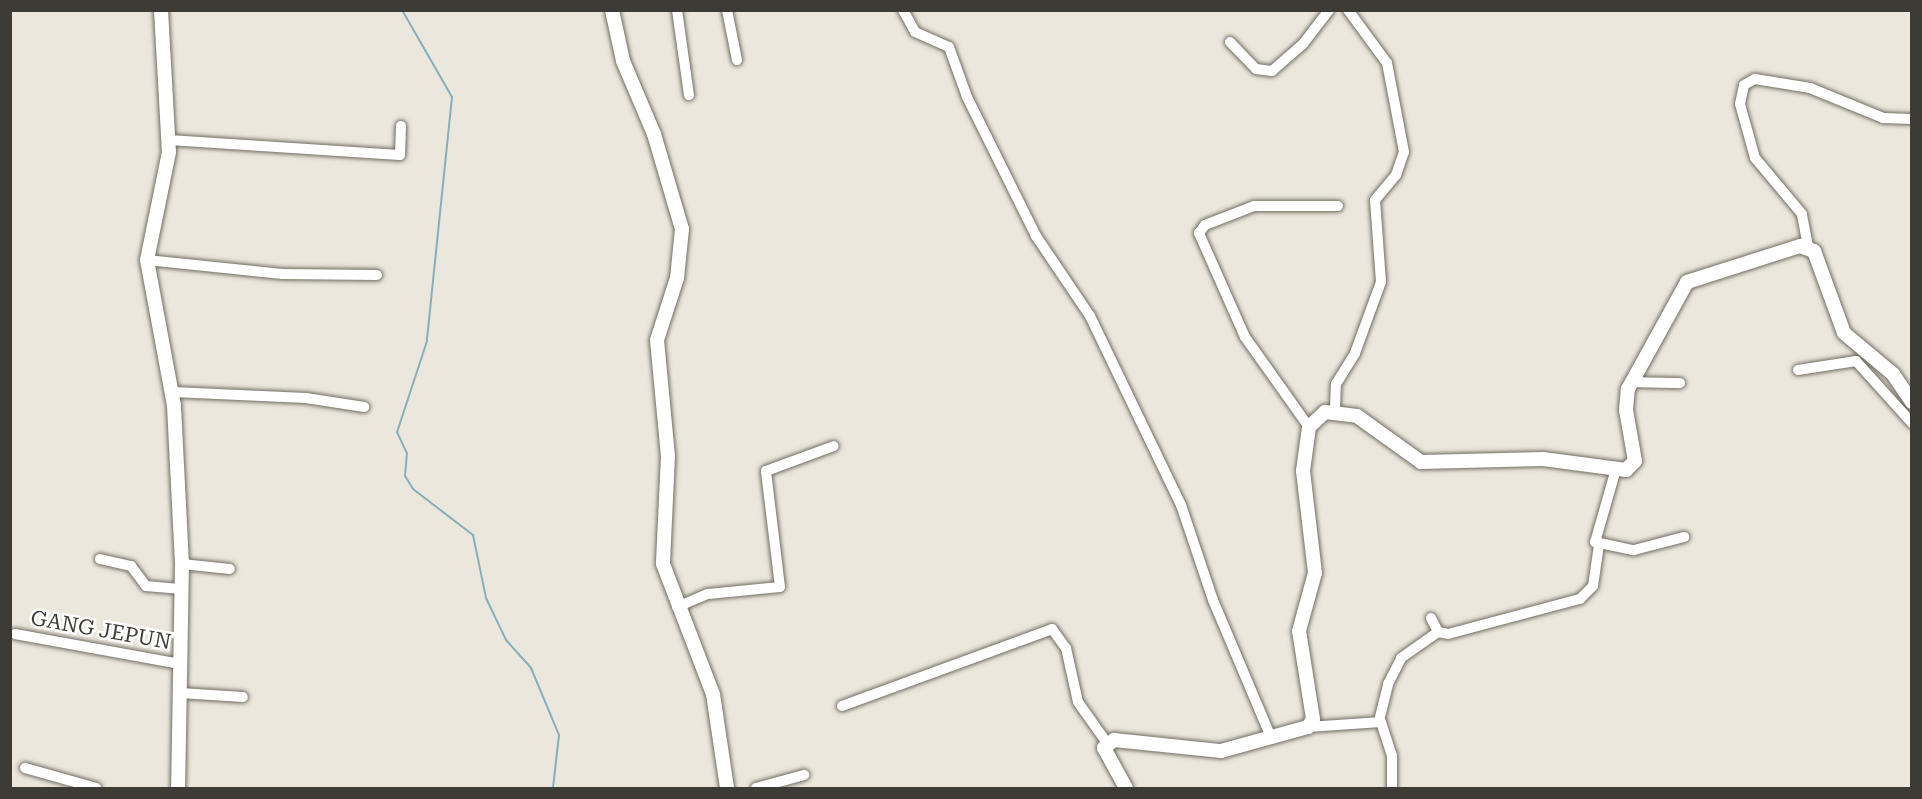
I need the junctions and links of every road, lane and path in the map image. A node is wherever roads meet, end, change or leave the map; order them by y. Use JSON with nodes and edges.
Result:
{"nodes":[{"id":1,"x":161,"y":10,"type":"edge"},
{"id":2,"x":612,"y":10,"type":"edge"},
{"id":3,"x":677,"y":10,"type":"edge"},
{"id":4,"x":727,"y":10,"type":"edge"},
{"id":5,"x":903,"y":10,"type":"edge"},
{"id":6,"x":1329,"y":10,"type":"edge"},
{"id":7,"x":1348,"y":10,"type":"edge"},
{"id":8,"x":1230,"y":42,"type":"dead end"},
{"id":9,"x":737,"y":60,"type":"dead end"},
{"id":10,"x":689,"y":95,"type":"dead end"},
{"id":11,"x":1911,"y":119,"type":"edge"},
{"id":12,"x":401,"y":126,"type":"dead end"},
{"id":13,"x":169,"y":140,"type":"junction"},
{"id":14,"x":1338,"y":206,"type":"dead end"},
{"id":15,"x":1808,"y":246,"type":"junction"},
{"id":16,"x":147,"y":260,"type":"junction"},
{"id":17,"x":377,"y":275,"type":"dead end"},
{"id":18,"x":1798,"y":369,"type":"dead end"},
{"id":19,"x":1631,"y":382,"type":"junction"},
{"id":20,"x":1680,"y":383,"type":"dead end"},
{"id":21,"x":173,"y":392,"type":"junction"},
{"id":22,"x":1911,"y":402,"type":"edge"},
{"id":23,"x":364,"y":407,"type":"dead end"},
{"id":24,"x":1335,"y":409,"type":"junction"},
{"id":25,"x":1911,"y":423,"type":"edge"},
{"id":26,"x":1309,"y":427,"type":"junction"},
{"id":27,"x":834,"y":446,"type":"dead end"},
{"id":28,"x":1616,"y":469,"type":"junction"},
{"id":29,"x":1684,"y":537,"type":"dead end"},
{"id":30,"x":1599,"y":544,"type":"junction"},
{"id":31,"x":100,"y":559,"type":"dead end"},
{"id":32,"x":182,"y":564,"type":"junction"},
{"id":33,"x":230,"y":569,"type":"dead end"},
{"id":34,"x":182,"y":590,"type":"junction"},
{"id":35,"x":677,"y":607,"type":"junction"},
{"id":36,"x":1431,"y":618,"type":"dead end"},
{"id":37,"x":1438,"y":632,"type":"junction"},
{"id":38,"x":15,"y":634,"type":"dead end"},
{"id":39,"x":180,"y":664,"type":"junction"},
{"id":40,"x":180,"y":693,"type":"junction"},
{"id":41,"x":243,"y":697,"type":"dead end"},
{"id":42,"x":842,"y":706,"type":"dead end"},
{"id":43,"x":1379,"y":721,"type":"junction"},
{"id":44,"x":1308,"y":727,"type":"junction"},
{"id":45,"x":1270,"y":735,"type":"junction"},
{"id":46,"x":1107,"y":743,"type":"junction"},
{"id":47,"x":25,"y":768,"type":"dead end"},
{"id":48,"x":804,"y":774,"type":"dead end"},
{"id":49,"x":96,"y":789,"type":"edge"},
{"id":50,"x":178,"y":789,"type":"edge"},
{"id":51,"x":728,"y":789,"type":"edge"},
{"id":52,"x":756,"y":789,"type":"edge"},
{"id":53,"x":1126,"y":789,"type":"edge"},
{"id":54,"x":1392,"y":789,"type":"edge"}],
"edges":[{"from":1,"to":13,"type":"street"},
{"from":2,"to":35,"type":"street"},
{"from":3,"to":10,"type":"street"},
{"from":4,"to":9,"type":"street"},
{"from":5,"to":45,"type":"street"},
{"from":6,"to":8,"type":"street"},
{"from":7,"to":24,"type":"street"},
{"from":11,"to":15,"type":"street"},
{"from":12,"to":13,"type":"street"},
{"from":13,"to":16,"type":"street"},
{"from":14,"to":26,"type":"street"},
{"from":15,"to":19,"type":"street"},
{"from":15,"to":22,"type":"street"},
{"from":16,"to":17,"type":"street"},
{"from":16,"to":21,"type":"street"},
{"from":18,"to":25,"type":"street"},
{"from":19,"to":20,"type":"street"},
{"from":19,"to":28,"type":"street"},
{"from":21,"to":23,"type":"street"},
{"from":21,"to":32,"type":"street"},
{"from":24,"to":26,"type":"street"},
{"from":24,"to":28,"type":"street"},
{"from":26,"to":44,"type":"street"},
{"from":27,"to":35,"type":"street"},
{"from":28,"to":30,"type":"street"},
{"from":29,"to":30,"type":"street"},
{"from":30,"to":37,"type":"street"},
{"from":31,"to":34,"type":"street"},
{"from":32,"to":33,"type":"street"},
{"from":32,"to":34,"type":"street"},
{"from":34,"to":39,"type":"street"},
{"from":35,"to":51,"type":"street"},
{"from":36,"to":37,"type":"street"},
{"from":37,"to":43,"type":"street"},
{"from":38,"to":39,"type":"street","name":"GANG JEPUN"},
{"from":39,"to":40,"type":"street"},
{"from":40,"to":41,"type":"street"},
{"from":40,"to":50,"type":"street"},
{"from":42,"to":46,"type":"street"},
{"from":43,"to":44,"type":"street"},
{"from":43,"to":54,"type":"street"},
{"from":44,"to":45,"type":"street"},
{"from":45,"to":46,"type":"street"},
{"from":46,"to":53,"type":"street"},
{"from":47,"to":49,"type":"street"},
{"from":48,"to":52,"type":"street"}]}
